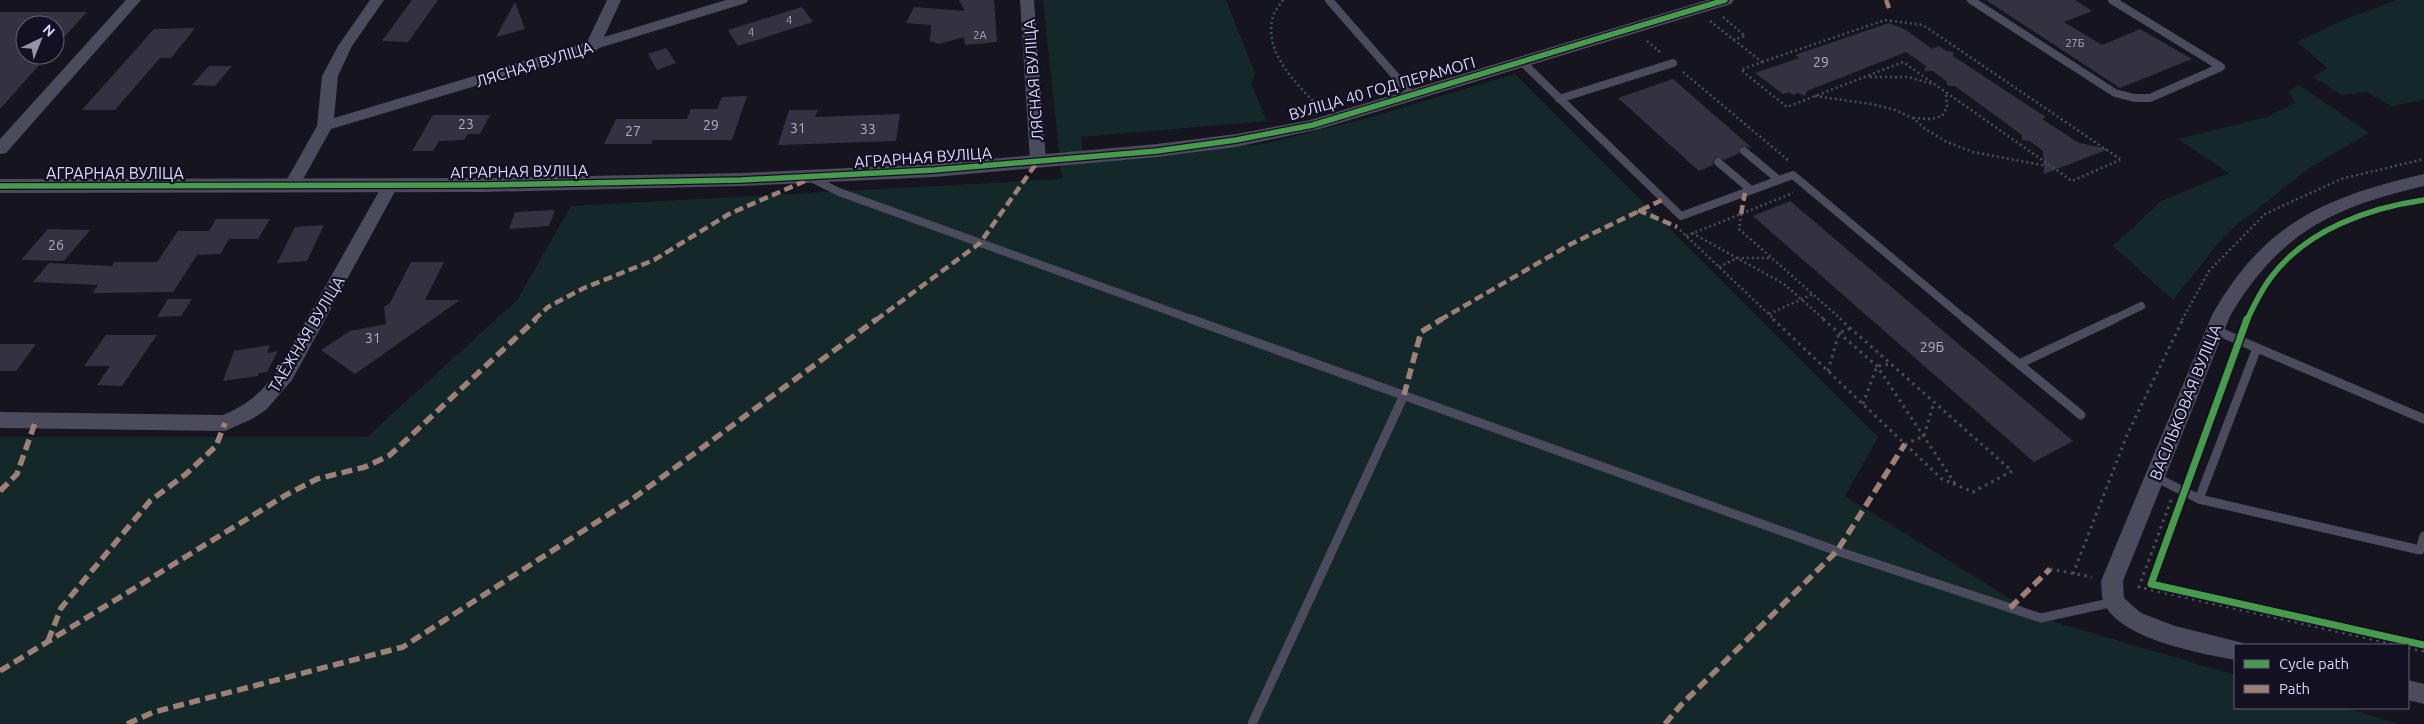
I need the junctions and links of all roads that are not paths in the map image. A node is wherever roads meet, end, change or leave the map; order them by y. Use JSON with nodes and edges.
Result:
{"nodes":[{"id":1,"x":134,"y":0,"type":"edge"},
{"id":2,"x":377,"y":0,"type":"edge"},
{"id":3,"x":614,"y":0,"type":"edge"},
{"id":4,"x":741,"y":0,"type":"edge"},
{"id":5,"x":1027,"y":0,"type":"edge"},
{"id":6,"x":1329,"y":0,"type":"edge"},
{"id":7,"x":1971,"y":0,"type":"edge"},
{"id":8,"x":2112,"y":0,"type":"edge"},
{"id":9,"x":1721,"y":6,"type":"edge"},
{"id":10,"x":592,"y":46,"type":"junction"},
{"id":11,"x":1521,"y":61,"type":"junction"},
{"id":12,"x":1673,"y":63,"type":"dead end"},
{"id":13,"x":1412,"y":95,"type":"junction"},
{"id":14,"x":1559,"y":99,"type":"junction"},
{"id":15,"x":325,"y":126,"type":"junction"},
{"id":16,"x":0,"y":150,"type":"edge"},
{"id":17,"x":1744,"y":151,"type":"dead end"},
{"id":18,"x":1038,"y":161,"type":"junction"},
{"id":19,"x":1718,"y":162,"type":"dead end"},
{"id":20,"x":812,"y":178,"type":"junction"},
{"id":21,"x":1779,"y":180,"type":"junction"},
{"id":22,"x":2424,"y":180,"type":"edge"},
{"id":23,"x":0,"y":186,"type":"edge"},
{"id":24,"x":390,"y":186,"type":"junction"},
{"id":25,"x":290,"y":188,"type":"junction"},
{"id":26,"x":1751,"y":190,"type":"junction"},
{"id":27,"x":2141,"y":306,"type":"dead end"},
{"id":28,"x":2215,"y":330,"type":"junction"},
{"id":29,"x":2257,"y":348,"type":"junction"},
{"id":30,"x":2019,"y":364,"type":"junction"},
{"id":31,"x":1404,"y":395,"type":"junction"},
{"id":32,"x":2081,"y":415,"type":"dead end"},
{"id":33,"x":2424,"y":419,"type":"edge"},
{"id":34,"x":0,"y":420,"type":"edge"},
{"id":35,"x":2155,"y":477,"type":"junction"},
{"id":36,"x":2199,"y":499,"type":"junction"},
{"id":37,"x":2424,"y":536,"type":"edge"},
{"id":38,"x":2114,"y":602,"type":"junction"},
{"id":39,"x":2234,"y":650,"type":"edge"},
{"id":40,"x":2409,"y":690,"type":"edge"},
{"id":41,"x":2424,"y":694,"type":"edge"},
{"id":42,"x":1252,"y":724,"type":"edge"}],
"edges":[{"from":1,"to":16,"type":"street"},
{"from":2,"to":15,"type":"street"},
{"from":3,"to":10,"type":"street"},
{"from":4,"to":10,"type":"street","name":"ЛЯСНАЯ ВУЛІЦА"},
{"from":5,"to":18,"type":"street","name":"ЛЯСНАЯ ВУЛІЦА"},
{"from":6,"to":13,"type":"lane"},
{"from":7,"to":8,"type":"lane"},
{"from":9,"to":11,"type":"street","name":"ВУЛІЦА 40 ГОД ПЕРАМОГІ"},
{"from":10,"to":15,"type":"street","name":"ЛЯСНАЯ ВУЛІЦА"},
{"from":11,"to":13,"type":"street","name":"ВУЛІЦА 40 ГОД ПЕРАМОГІ"},
{"from":11,"to":14,"type":"lane"},
{"from":12,"to":14,"type":"lane"},
{"from":13,"to":18,"type":"street","name":"ВУЛІЦА 40 ГОД ПЕРАМОГІ"},
{"from":14,"to":26,"type":"lane"},
{"from":15,"to":25,"type":"street"},
{"from":17,"to":21,"type":"lane"},
{"from":18,"to":20,"type":"street","name":"АГРАРНАЯ ВУЛІЦА"},
{"from":19,"to":26,"type":"lane"},
{"from":20,"to":24,"type":"street","name":"АГРАРНАЯ ВУЛІЦА"},
{"from":20,"to":31,"type":"lane"},
{"from":21,"to":26,"type":"lane"},
{"from":21,"to":30,"type":"lane"},
{"from":22,"to":28,"type":"street","name":"ВАСІЛЬКОВАЯ ВУЛІЦА"},
{"from":23,"to":25,"type":"street","name":"АГРАРНАЯ ВУЛІЦА"},
{"from":24,"to":25,"type":"street","name":"АГРАРНАЯ ВУЛІЦА"},
{"from":24,"to":34,"type":"street","name":"ТАЁЖНАЯ ВУЛІЦА"},
{"from":27,"to":30,"type":"lane"},
{"from":28,"to":29,"type":"lane"},
{"from":28,"to":35,"type":"street","name":"ВАСІЛЬКОВАЯ ВУЛІЦА"},
{"from":29,"to":33,"type":"lane"},
{"from":29,"to":36,"type":"lane"},
{"from":30,"to":32,"type":"lane"},
{"from":31,"to":38,"type":"lane"},
{"from":31,"to":42,"type":"lane"},
{"from":35,"to":36,"type":"lane"},
{"from":35,"to":38,"type":"street","name":"ВАСІЛЬКОВАЯ ВУЛІЦА"},
{"from":36,"to":37,"type":"lane"},
{"from":38,"to":39,"type":"street"},
{"from":40,"to":41,"type":"street"}]}
